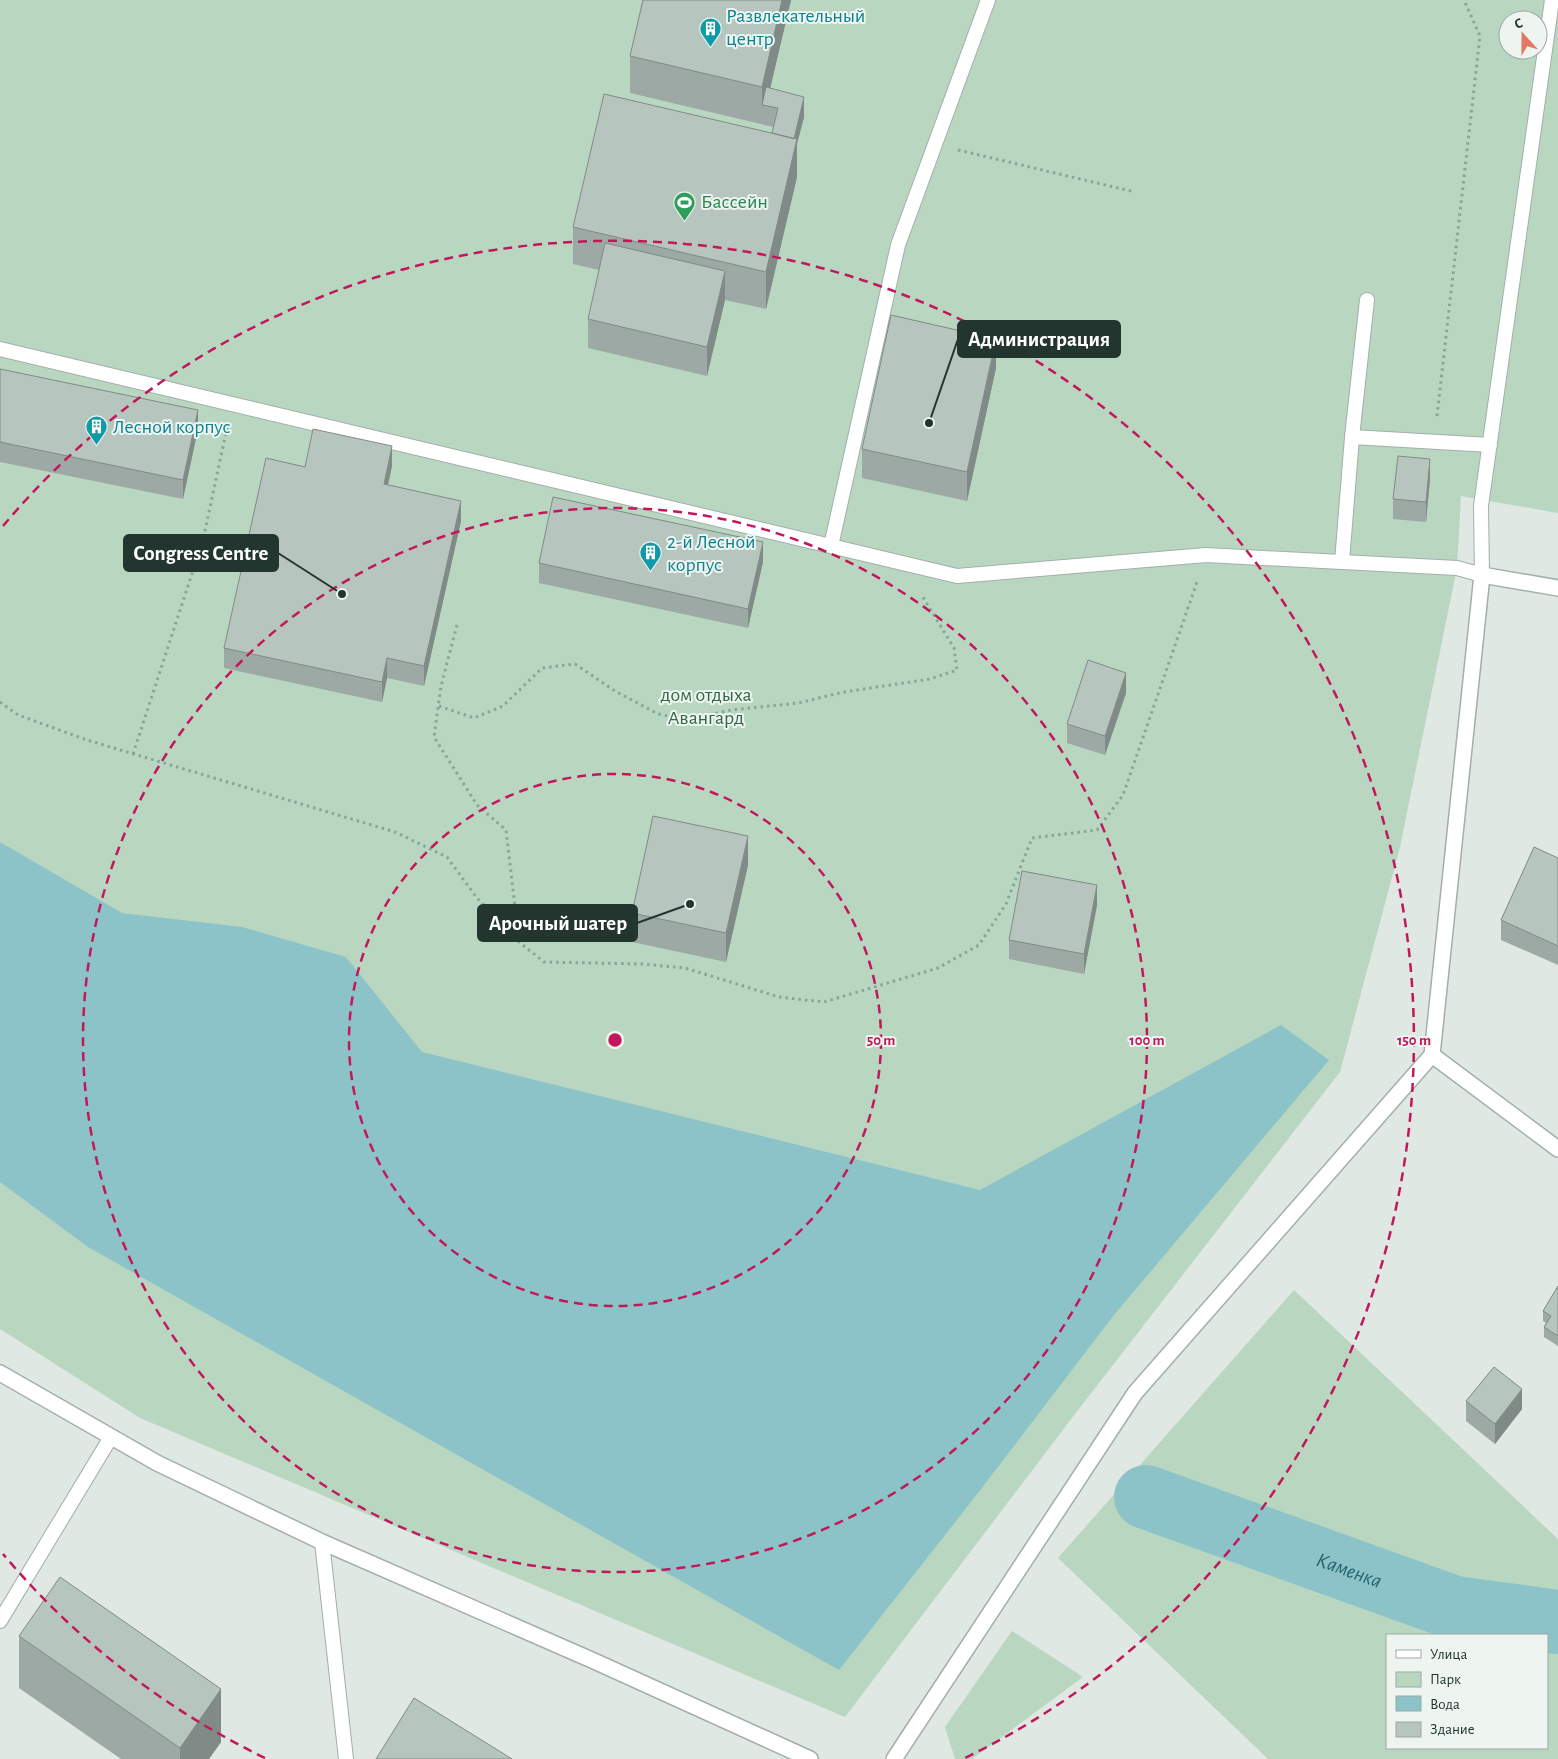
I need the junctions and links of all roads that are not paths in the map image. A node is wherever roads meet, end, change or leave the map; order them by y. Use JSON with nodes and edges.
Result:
{"nodes":[{"id":1,"x":988,"y":0,"type":"edge"},
{"id":2,"x":1552,"y":0,"type":"edge"},
{"id":3,"x":1367,"y":300,"type":"dead end"},
{"id":4,"x":0,"y":349,"type":"edge"},
{"id":5,"x":1352,"y":437,"type":"junction"},
{"id":6,"x":1490,"y":444,"type":"junction"},
{"id":7,"x":831,"y":546,"type":"junction"},
{"id":8,"x":1342,"y":562,"type":"junction"},
{"id":9,"x":1482,"y":575,"type":"junction"},
{"id":10,"x":1558,"y":588,"type":"edge"},
{"id":11,"x":1432,"y":1055,"type":"junction"},
{"id":12,"x":1558,"y":1149,"type":"edge"},
{"id":13,"x":0,"y":1373,"type":"edge"},
{"id":14,"x":111,"y":1437,"type":"junction"},
{"id":15,"x":322,"y":1542,"type":"junction"},
{"id":16,"x":0,"y":1621,"type":"edge"},
{"id":17,"x":346,"y":1759,"type":"edge"},
{"id":18,"x":810,"y":1759,"type":"edge"},
{"id":19,"x":894,"y":1759,"type":"edge"}],
"edges":[{"from":1,"to":7,"type":"lane"},
{"from":2,"to":6,"type":"lane"},
{"from":3,"to":5,"type":"lane"},
{"from":4,"to":7,"type":"lane"},
{"from":5,"to":6,"type":"lane"},
{"from":5,"to":8,"type":"lane"},
{"from":6,"to":9,"type":"lane"},
{"from":7,"to":8,"type":"lane"},
{"from":8,"to":9,"type":"lane"},
{"from":9,"to":10,"type":"street"},
{"from":9,"to":11,"type":"street"},
{"from":11,"to":12,"type":"street"},
{"from":11,"to":19,"type":"street"},
{"from":13,"to":14,"type":"street"},
{"from":14,"to":15,"type":"street"},
{"from":14,"to":16,"type":"lane"},
{"from":15,"to":17,"type":"lane"},
{"from":15,"to":18,"type":"street"}]}
